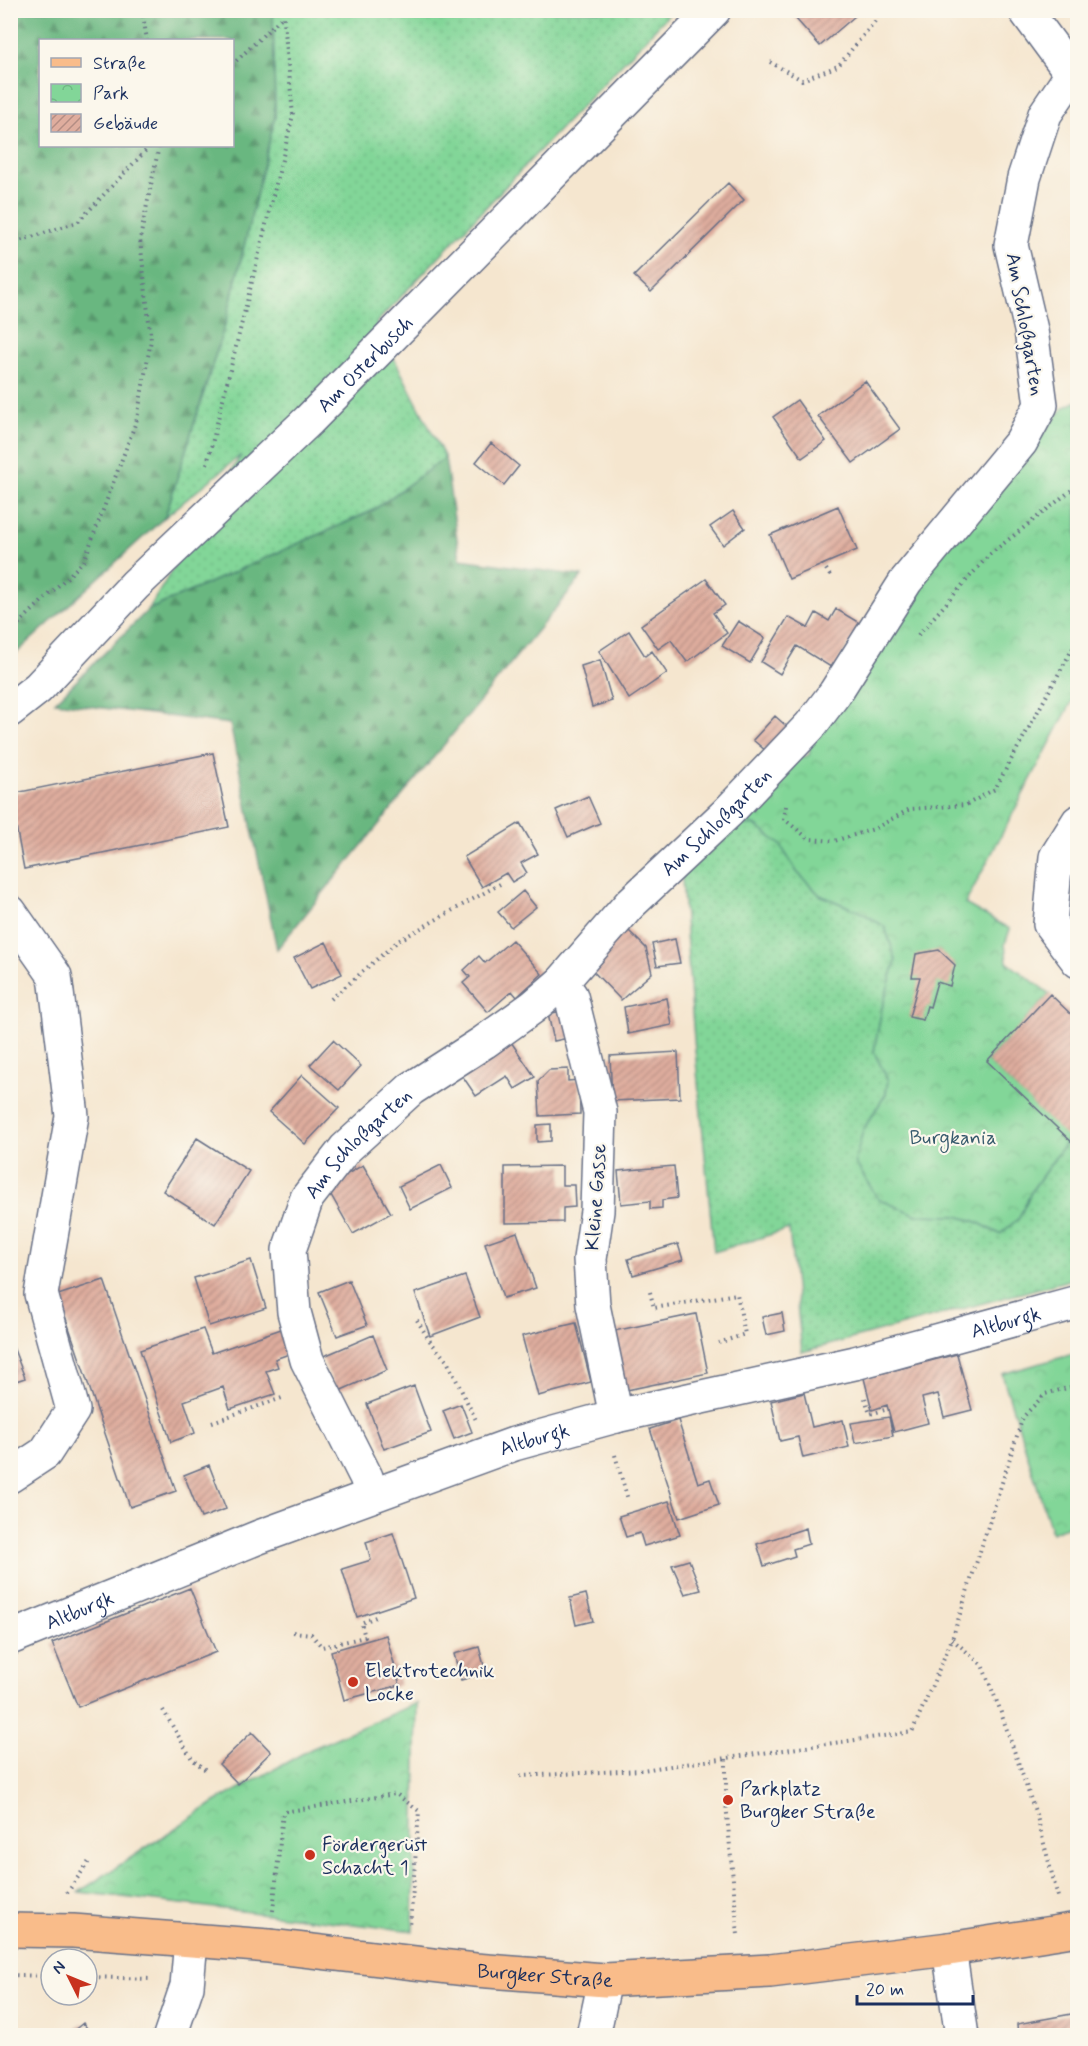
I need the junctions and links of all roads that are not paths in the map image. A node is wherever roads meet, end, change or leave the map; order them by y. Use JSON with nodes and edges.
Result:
{"nodes":[{"id":1,"x":714,"y":10,"type":"edge"},
{"id":2,"x":1025,"y":10,"type":"edge"},
{"id":3,"x":1075,"y":74,"type":"edge"},
{"id":4,"x":10,"y":710,"type":"edge"},
{"id":5,"x":1077,"y":822,"type":"edge"},
{"id":6,"x":10,"y":912,"type":"edge"},
{"id":7,"x":1077,"y":961,"type":"edge"},
{"id":8,"x":561,"y":983,"type":"junction"},
{"id":9,"x":1077,"y":1302,"type":"edge"},
{"id":10,"x":614,"y":1431,"type":"junction"},
{"id":11,"x":10,"y":1476,"type":"edge"},
{"id":12,"x":372,"y":1495,"type":"junction"},
{"id":13,"x":10,"y":1638,"type":"edge"},
{"id":14,"x":1077,"y":1929,"type":"edge"},
{"id":15,"x":10,"y":1930,"type":"edge"},
{"id":16,"x":192,"y":1940,"type":"junction"},
{"id":17,"x":949,"y":1949,"type":"junction"},
{"id":18,"x":605,"y":1980,"type":"junction"},
{"id":19,"x":170,"y":2036,"type":"edge"},
{"id":20,"x":592,"y":2036,"type":"edge"},
{"id":21,"x":962,"y":2036,"type":"edge"}],
"edges":[{"from":1,"to":4,"type":"street","name":"Am Osterbusch"},
{"from":2,"to":3,"type":"street","name":"Am Schloßgarten"},
{"from":3,"to":8,"type":"street","name":"Am Schloßgarten"},
{"from":5,"to":7,"type":"street"},
{"from":6,"to":11,"type":"street"},
{"from":8,"to":10,"type":"street","name":"Kleine Gasse"},
{"from":8,"to":12,"type":"street","name":"Am Schloßgarten"},
{"from":9,"to":10,"type":"street","name":"Altburgk"},
{"from":10,"to":12,"type":"street","name":"Altburgk"},
{"from":12,"to":13,"type":"street","name":"Altburgk"},
{"from":14,"to":17,"type":"main road","name":"Burgker Straße"},
{"from":15,"to":16,"type":"main road","name":"Burgker Straße"},
{"from":16,"to":18,"type":"main road","name":"Burgker Straße"},
{"from":16,"to":19,"type":"street"},
{"from":17,"to":18,"type":"main road","name":"Burgker Straße"},
{"from":17,"to":21,"type":"street"},
{"from":18,"to":20,"type":"street"}]}
